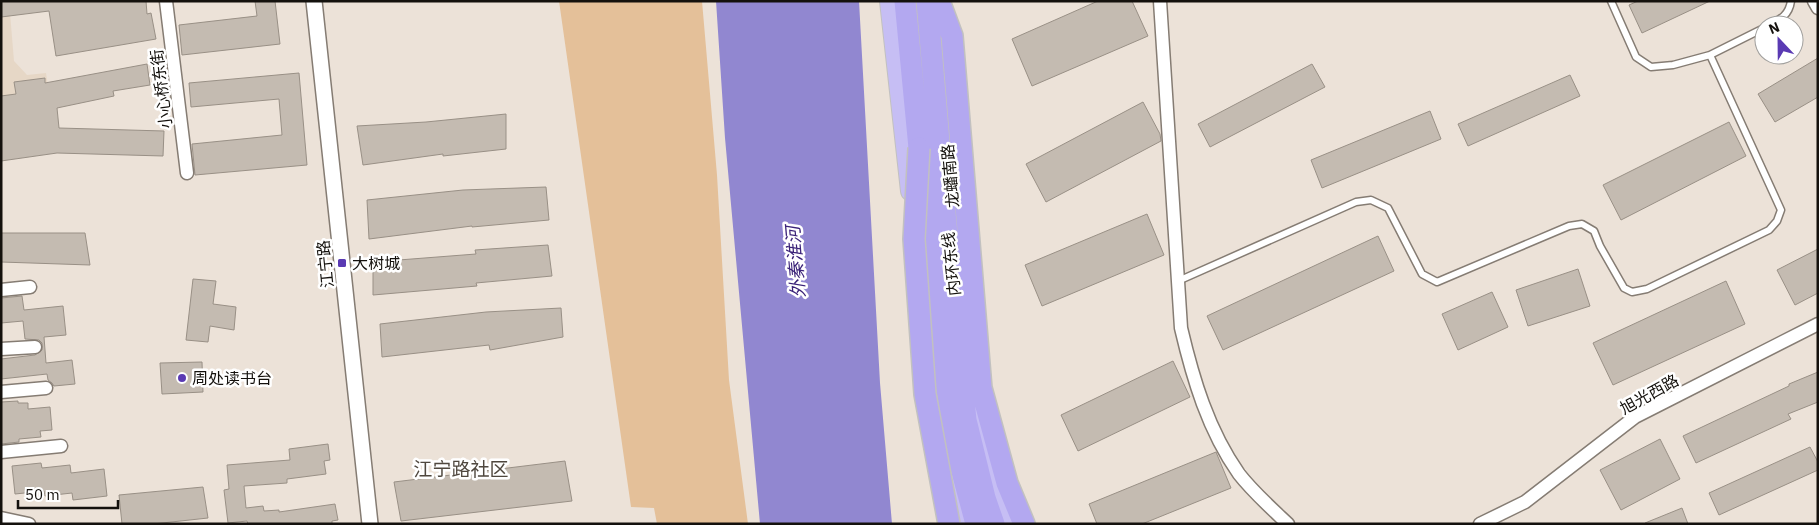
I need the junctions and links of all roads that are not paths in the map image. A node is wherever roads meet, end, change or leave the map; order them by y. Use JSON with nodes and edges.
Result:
{"nodes":[{"id":1,"x":166,"y":1,"type":"edge"},
{"id":2,"x":314,"y":1,"type":"edge"},
{"id":3,"x":890,"y":1,"type":"edge"},
{"id":4,"x":897,"y":1,"type":"edge"},
{"id":5,"x":905,"y":1,"type":"edge"},
{"id":6,"x":927,"y":1,"type":"edge"},
{"id":7,"x":937,"y":1,"type":"edge"},
{"id":8,"x":1160,"y":1,"type":"edge"},
{"id":9,"x":1611,"y":1,"type":"edge"},
{"id":10,"x":1791,"y":1,"type":"edge"},
{"id":11,"x":1814,"y":1,"type":"edge"},
{"id":12,"x":1818,"y":8,"type":"edge"},
{"id":13,"x":1785,"y":15,"type":"edge"},
{"id":14,"x":1754,"y":33,"type":"edge"},
{"id":15,"x":908,"y":40,"type":"junction"},
{"id":16,"x":1710,"y":55,"type":"junction"},
{"id":17,"x":919,"y":148,"type":"junction"},
{"id":18,"x":187,"y":173,"type":"dead end"},
{"id":19,"x":1178,"y":280,"type":"junction"},
{"id":20,"x":30,"y":287,"type":"dead end"},
{"id":21,"x":1,"y":290,"type":"edge"},
{"id":22,"x":1818,"y":324,"type":"edge"},
{"id":23,"x":35,"y":346,"type":"dead end"},
{"id":24,"x":1,"y":349,"type":"edge"},
{"id":25,"x":46,"y":388,"type":"dead end"},
{"id":26,"x":1,"y":392,"type":"edge"},
{"id":27,"x":61,"y":446,"type":"dead end"},
{"id":28,"x":1,"y":452,"type":"edge"},
{"id":29,"x":10,"y":521,"type":"edge"},
{"id":30,"x":29,"y":524,"type":"edge"},
{"id":31,"x":370,"y":524,"type":"edge"},
{"id":32,"x":949,"y":524,"type":"edge"},
{"id":33,"x":963,"y":524,"type":"edge"},
{"id":34,"x":976,"y":524,"type":"edge"},
{"id":35,"x":994,"y":524,"type":"edge"},
{"id":36,"x":1010,"y":524,"type":"edge"},
{"id":37,"x":1024,"y":524,"type":"edge"},
{"id":38,"x":1288,"y":524,"type":"edge"},
{"id":39,"x":1480,"y":524,"type":"edge"}],
"edges":[{"from":1,"to":18,"type":"street","name":"小心桥东街"},
{"from":2,"to":31,"type":"street","name":"江宁路"},
{"from":3,"to":33,"type":"main road"},
{"from":4,"to":15,"type":"highway"},
{"from":5,"to":15,"type":"highway","name":"内环东线"},
{"from":6,"to":35,"type":"highway","name":"内环东线"},
{"from":7,"to":36,"type":"main road","name":"龙蟠南路"},
{"from":7,"to":37,"type":"highway"},
{"from":8,"to":19,"type":"street"},
{"from":9,"to":16,"type":"lane"},
{"from":10,"to":13,"type":"lane"},
{"from":11,"to":12,"type":"street"},
{"from":14,"to":16,"type":"lane"},
{"from":15,"to":17,"type":"highway","name":"内环东线"},
{"from":16,"to":19,"type":"lane"},
{"from":17,"to":32,"type":"highway","bridge":true},
{"from":17,"to":34,"type":"highway","name":"内环东线","bridge":true},
{"from":19,"to":38,"type":"street"},
{"from":20,"to":21,"type":"street"},
{"from":22,"to":39,"type":"street","name":"旭光西路"},
{"from":23,"to":24,"type":"street"},
{"from":25,"to":26,"type":"street"},
{"from":27,"to":28,"type":"street"},
{"from":29,"to":30,"type":"street"}]}
